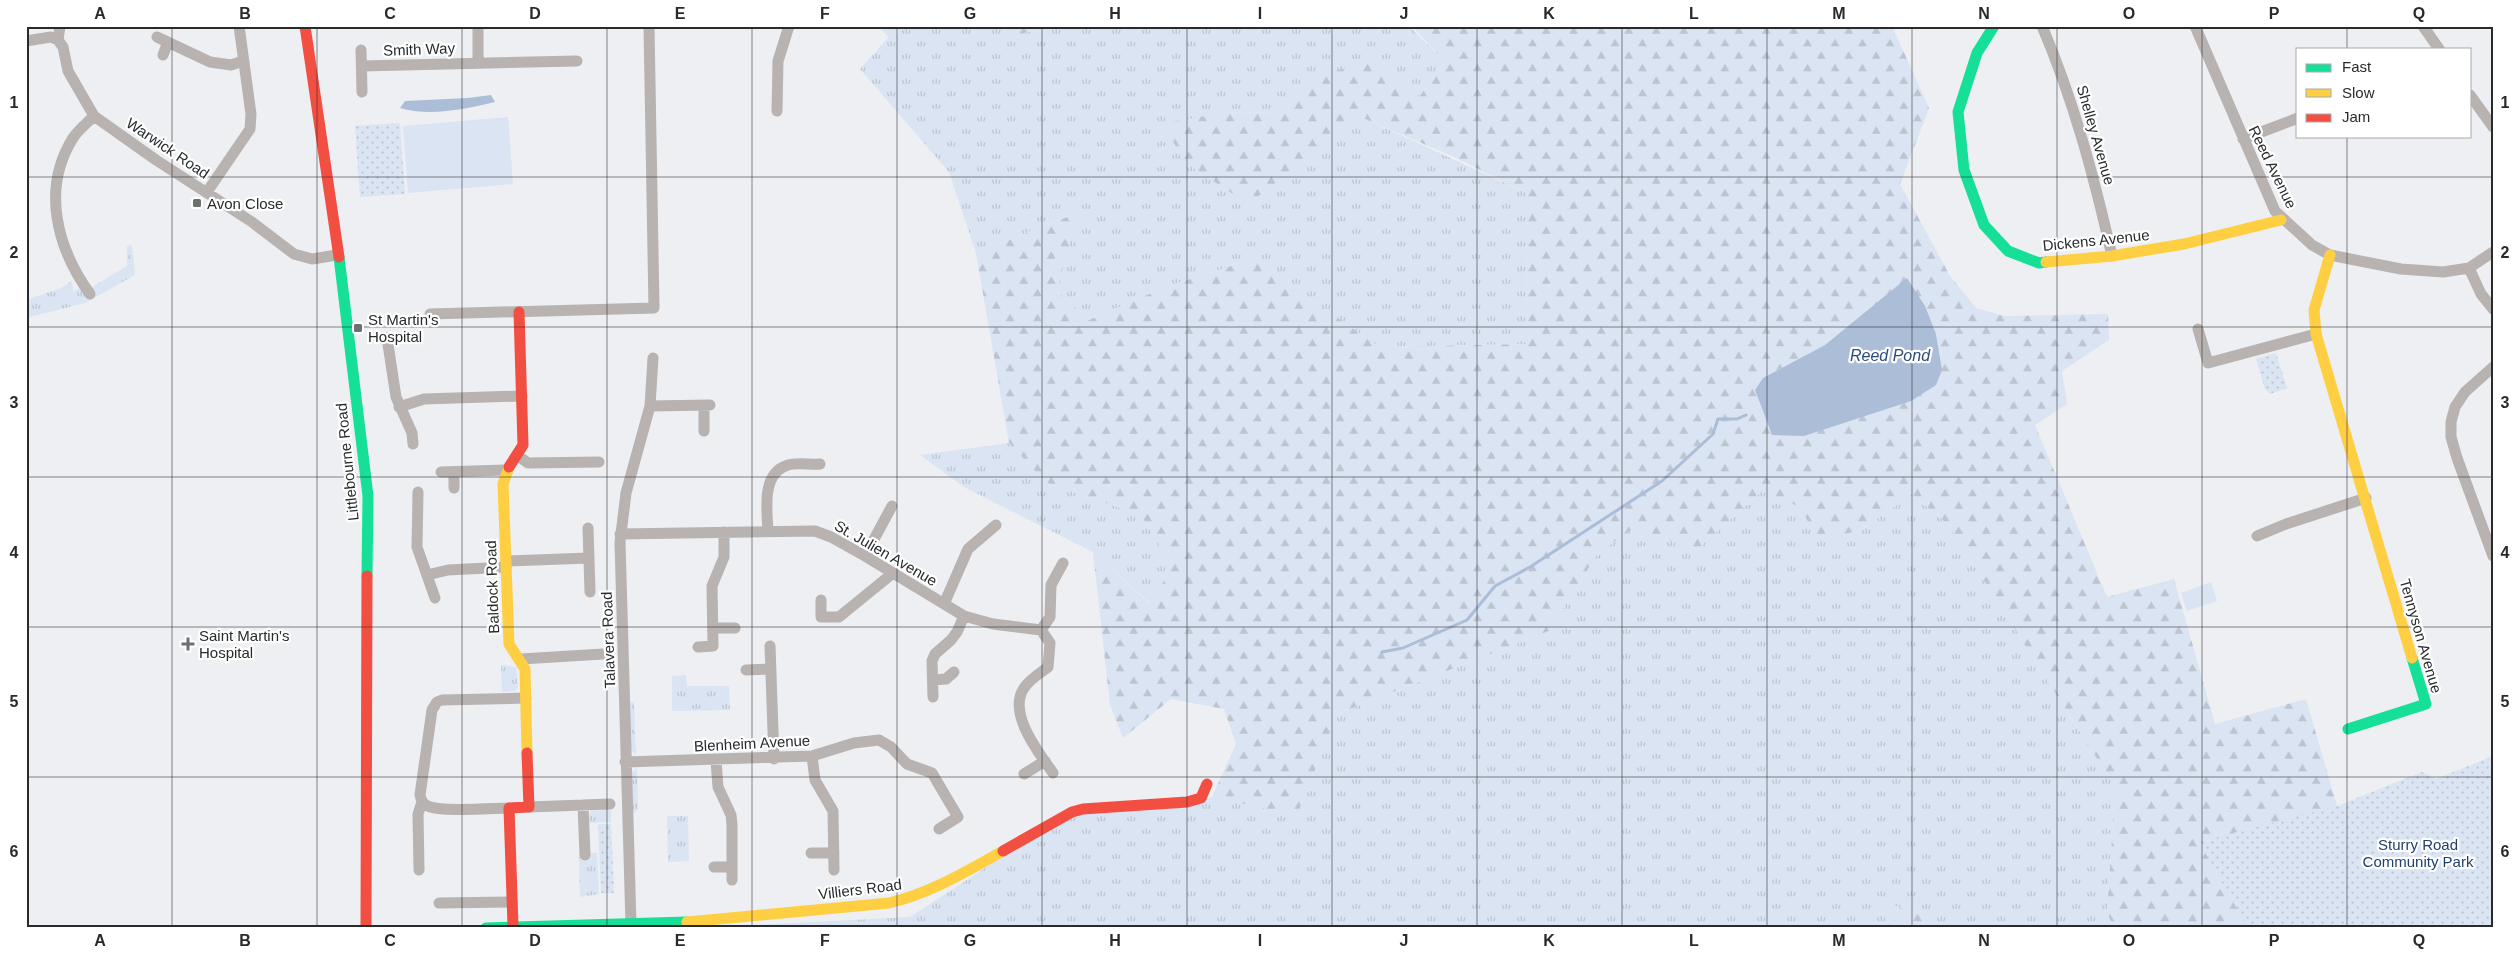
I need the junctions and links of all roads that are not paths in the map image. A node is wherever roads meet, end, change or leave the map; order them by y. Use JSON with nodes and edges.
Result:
{"nodes":[{"id":1,"x":60,"y":26,"type":"edge"},
{"id":2,"x":239,"y":26,"type":"edge"},
{"id":3,"x":305,"y":26,"type":"edge"},
{"id":4,"x":478,"y":26,"type":"edge"},
{"id":5,"x":649,"y":26,"type":"edge"},
{"id":6,"x":789,"y":26,"type":"edge"},
{"id":7,"x":1994,"y":26,"type":"edge"},
{"id":8,"x":2042,"y":26,"type":"edge"},
{"id":9,"x":2195,"y":26,"type":"edge"},
{"id":10,"x":2424,"y":26,"type":"edge"},
{"id":11,"x":157,"y":37,"type":"dead end"},
{"id":12,"x":58,"y":40,"type":"junction"},
{"id":13,"x":26,"y":41,"type":"edge"},
{"id":14,"x":168,"y":42,"type":"junction"},
{"id":15,"x":2438,"y":48,"type":"edge"},
{"id":16,"x":361,"y":50,"type":"dead end"},
{"id":17,"x":163,"y":55,"type":"dead end"},
{"id":18,"x":243,"y":61,"type":"junction"},
{"id":19,"x":577,"y":61,"type":"dead end"},
{"id":20,"x":478,"y":62,"type":"junction"},
{"id":21,"x":362,"y":66,"type":"junction"},
{"id":22,"x":362,"y":92,"type":"dead end"},
{"id":23,"x":2472,"y":98,"type":"edge"},
{"id":24,"x":777,"y":111,"type":"dead end"},
{"id":25,"x":94,"y":116,"type":"junction"},
{"id":26,"x":2296,"y":119,"type":"edge"},
{"id":27,"x":2493,"y":127,"type":"edge"},
{"id":28,"x":2243,"y":139,"type":"junction"},
{"id":29,"x":207,"y":192,"type":"junction"},
{"id":30,"x":2281,"y":220,"type":"junction"},
{"id":31,"x":2493,"y":252,"type":"edge"},
{"id":32,"x":338,"y":255,"type":"junction"},
{"id":33,"x":2330,"y":255,"type":"junction"},
{"id":34,"x":2112,"y":256,"type":"junction"},
{"id":35,"x":2469,"y":268,"type":"junction"},
{"id":36,"x":90,"y":294,"type":"dead end"},
{"id":37,"x":2493,"y":309,"type":"edge"},
{"id":38,"x":519,"y":312,"type":"junction"},
{"id":39,"x":430,"y":314,"type":"dead end"},
{"id":40,"x":2198,"y":329,"type":"dead end"},
{"id":41,"x":2316,"y":334,"type":"junction"},
{"id":42,"x":387,"y":338,"type":"dead end"},
{"id":43,"x":653,"y":358,"type":"dead end"},
{"id":44,"x":2493,"y":367,"type":"edge"},
{"id":45,"x":522,"y":396,"type":"junction"},
{"id":46,"x":650,"y":406,"type":"junction"},
{"id":47,"x":400,"y":407,"type":"junction"},
{"id":48,"x":704,"y":431,"type":"dead end"},
{"id":49,"x":413,"y":444,"type":"dead end"},
{"id":50,"x":518,"y":456,"type":"junction"},
{"id":51,"x":599,"y":462,"type":"dead end"},
{"id":52,"x":820,"y":464,"type":"dead end"},
{"id":53,"x":506,"y":470,"type":"junction"},
{"id":54,"x":441,"y":472,"type":"dead end"},
{"id":55,"x":454,"y":472,"type":"junction"},
{"id":56,"x":454,"y":488,"type":"dead end"},
{"id":57,"x":418,"y":492,"type":"dead end"},
{"id":58,"x":2366,"y":498,"type":"junction"},
{"id":59,"x":892,"y":506,"type":"dead end"},
{"id":60,"x":996,"y":525,"type":"dead end"},
{"id":61,"x":588,"y":528,"type":"dead end"},
{"id":62,"x":768,"y":531,"type":"junction"},
{"id":63,"x":724,"y":532,"type":"junction"},
{"id":64,"x":620,"y":534,"type":"junction"},
{"id":65,"x":2257,"y":536,"type":"dead end"},
{"id":66,"x":865,"y":556,"type":"junction"},
{"id":67,"x":2493,"y":556,"type":"edge"},
{"id":68,"x":589,"y":558,"type":"junction"},
{"id":69,"x":1063,"y":563,"type":"dead end"},
{"id":70,"x":506,"y":564,"type":"junction"},
{"id":71,"x":893,"y":573,"type":"junction"},
{"id":72,"x":427,"y":575,"type":"junction"},
{"id":73,"x":590,"y":592,"type":"dead end"},
{"id":74,"x":435,"y":598,"type":"dead end"},
{"id":75,"x":821,"y":600,"type":"dead end"},
{"id":76,"x":944,"y":604,"type":"junction"},
{"id":77,"x":964,"y":616,"type":"junction"},
{"id":78,"x":712,"y":628,"type":"junction"},
{"id":79,"x":735,"y":628,"type":"dead end"},
{"id":80,"x":1042,"y":630,"type":"junction"},
{"id":81,"x":770,"y":646,"type":"dead end"},
{"id":82,"x":698,"y":647,"type":"dead end"},
{"id":83,"x":603,"y":654,"type":"dead end"},
{"id":84,"x":521,"y":659,"type":"junction"},
{"id":85,"x":771,"y":669,"type":"junction"},
{"id":86,"x":746,"y":670,"type":"dead end"},
{"id":87,"x":954,"y":672,"type":"dead end"},
{"id":88,"x":933,"y":680,"type":"junction"},
{"id":89,"x":933,"y":697,"type":"dead end"},
{"id":90,"x":526,"y":698,"type":"junction"},
{"id":91,"x":2348,"y":728,"type":"dead end"},
{"id":92,"x":812,"y":756,"type":"junction"},
{"id":93,"x":774,"y":759,"type":"junction"},
{"id":94,"x":716,"y":760,"type":"junction"},
{"id":95,"x":1045,"y":761,"type":"junction"},
{"id":96,"x":625,"y":762,"type":"junction"},
{"id":97,"x":1053,"y":773,"type":"dead end"},
{"id":98,"x":1024,"y":774,"type":"dead end"},
{"id":99,"x":1208,"y":784,"type":"dead end"},
{"id":100,"x":422,"y":802,"type":"junction"},
{"id":101,"x":610,"y":804,"type":"dead end"},
{"id":102,"x":583,"y":805,"type":"junction"},
{"id":103,"x":529,"y":807,"type":"junction"},
{"id":104,"x":508,"y":808,"type":"junction"},
{"id":105,"x":939,"y":829,"type":"dead end"},
{"id":106,"x":811,"y":853,"type":"dead end"},
{"id":107,"x":834,"y":853,"type":"junction"},
{"id":108,"x":585,"y":856,"type":"dead end"},
{"id":109,"x":732,"y":866,"type":"junction"},
{"id":110,"x":714,"y":867,"type":"dead end"},
{"id":111,"x":419,"y":870,"type":"dead end"},
{"id":112,"x":834,"y":870,"type":"dead end"},
{"id":113,"x":732,"y":880,"type":"dead end"},
{"id":114,"x":512,"y":902,"type":"junction"},
{"id":115,"x":439,"y":903,"type":"dead end"},
{"id":116,"x":632,"y":925,"type":"junction"},
{"id":117,"x":513,"y":926,"type":"junction"},
{"id":118,"x":366,"y":928,"type":"edge"},
{"id":119,"x":486,"y":928,"type":"edge"},
{"id":120,"x":494,"y":928,"type":"edge"}],
"edges":[{"from":1,"to":12,"type":"street","name":"Warwick Road"},
{"from":2,"to":18,"type":"street"},
{"from":3,"to":32,"type":"street","name":"Littlebourne Road"},
{"from":4,"to":20,"type":"street"},
{"from":5,"to":38,"type":"street"},
{"from":6,"to":24,"type":"street"},
{"from":7,"to":34,"type":"street","name":"Dickens Avenue"},
{"from":8,"to":34,"type":"street","name":"Shelley Avenue"},
{"from":9,"to":28,"type":"street","name":"Reed Avenue"},
{"from":10,"to":15,"type":"street"},
{"from":11,"to":14,"type":"street"},
{"from":12,"to":13,"type":"street"},
{"from":12,"to":25,"type":"street","name":"Warwick Road"},
{"from":14,"to":17,"type":"street"},
{"from":14,"to":18,"type":"street"},
{"from":16,"to":21,"type":"street","name":"Smith Way"},
{"from":18,"to":29,"type":"street"},
{"from":19,"to":20,"type":"street","name":"Smith Way"},
{"from":20,"to":21,"type":"street","name":"Smith Way"},
{"from":21,"to":22,"type":"street","name":"Smith Way"},
{"from":23,"to":27,"type":"street"},
{"from":25,"to":29,"type":"street","name":"Warwick Road"},
{"from":25,"to":36,"type":"street"},
{"from":26,"to":28,"type":"street"},
{"from":28,"to":30,"type":"street","name":"Reed Avenue"},
{"from":29,"to":32,"type":"street","name":"Warwick Road"},
{"from":30,"to":33,"type":"street","name":"Reed Avenue"},
{"from":30,"to":34,"type":"street","name":"Dickens Avenue"},
{"from":31,"to":35,"type":"street","name":"Reed Avenue"},
{"from":32,"to":118,"type":"street","name":"Littlebourne Road"},
{"from":33,"to":35,"type":"street","name":"Reed Avenue"},
{"from":33,"to":41,"type":"street","name":"Tennyson Avenue"},
{"from":35,"to":37,"type":"street"},
{"from":38,"to":39,"type":"street"},
{"from":38,"to":45,"type":"street"},
{"from":40,"to":41,"type":"street"},
{"from":41,"to":58,"type":"street","name":"Tennyson Avenue"},
{"from":42,"to":47,"type":"street"},
{"from":43,"to":46,"type":"street","name":"Talavera Road"},
{"from":44,"to":67,"type":"street"},
{"from":45,"to":47,"type":"street"},
{"from":45,"to":50,"type":"street"},
{"from":46,"to":48,"type":"street"},
{"from":46,"to":64,"type":"street","name":"Talavera Road"},
{"from":47,"to":49,"type":"street"},
{"from":50,"to":51,"type":"street"},
{"from":50,"to":53,"type":"street"},
{"from":52,"to":62,"type":"street"},
{"from":53,"to":55,"type":"street"},
{"from":53,"to":70,"type":"street","name":"Baldock Road"},
{"from":54,"to":55,"type":"street"},
{"from":55,"to":56,"type":"street"},
{"from":57,"to":72,"type":"street"},
{"from":58,"to":65,"type":"street"},
{"from":58,"to":91,"type":"street","name":"Tennyson Avenue"},
{"from":59,"to":66,"type":"street"},
{"from":60,"to":76,"type":"street"},
{"from":61,"to":68,"type":"street"},
{"from":62,"to":63,"type":"street","name":"St. Julien Avenue"},
{"from":62,"to":66,"type":"street","name":"St. Julien Avenue"},
{"from":63,"to":64,"type":"street","name":"St. Julien Avenue"},
{"from":63,"to":78,"type":"street"},
{"from":64,"to":96,"type":"street","name":"Talavera Road"},
{"from":66,"to":71,"type":"street","name":"St. Julien Avenue"},
{"from":68,"to":70,"type":"street"},
{"from":68,"to":73,"type":"street"},
{"from":69,"to":80,"type":"street"},
{"from":70,"to":72,"type":"street"},
{"from":70,"to":84,"type":"street","name":"Baldock Road"},
{"from":71,"to":75,"type":"street"},
{"from":71,"to":76,"type":"street","name":"St. Julien Avenue"},
{"from":72,"to":74,"type":"street"},
{"from":76,"to":77,"type":"street","name":"St. Julien Avenue"},
{"from":77,"to":80,"type":"street","name":"St. Julien Avenue"},
{"from":77,"to":88,"type":"street"},
{"from":78,"to":79,"type":"street"},
{"from":78,"to":82,"type":"street"},
{"from":80,"to":95,"type":"street"},
{"from":81,"to":85,"type":"street"},
{"from":83,"to":84,"type":"street"},
{"from":84,"to":90,"type":"street","name":"Baldock Road"},
{"from":85,"to":86,"type":"street"},
{"from":85,"to":93,"type":"street"},
{"from":87,"to":88,"type":"street"},
{"from":88,"to":89,"type":"street"},
{"from":90,"to":100,"type":"street"},
{"from":90,"to":103,"type":"street","name":"Baldock Road"},
{"from":92,"to":93,"type":"street","name":"Blenheim Avenue"},
{"from":92,"to":105,"type":"street","name":"Blenheim Avenue"},
{"from":92,"to":107,"type":"street"},
{"from":93,"to":94,"type":"street","name":"Blenheim Avenue"},
{"from":94,"to":96,"type":"street","name":"Blenheim Avenue"},
{"from":94,"to":109,"type":"street"},
{"from":95,"to":97,"type":"street"},
{"from":95,"to":98,"type":"street"},
{"from":96,"to":116,"type":"street","name":"Talavera Road"},
{"from":99,"to":116,"type":"street","name":"Villiers Road"},
{"from":100,"to":104,"type":"street"},
{"from":100,"to":111,"type":"street"},
{"from":101,"to":102,"type":"street"},
{"from":102,"to":103,"type":"street"},
{"from":102,"to":108,"type":"street"},
{"from":103,"to":104,"type":"street"},
{"from":104,"to":114,"type":"street"},
{"from":106,"to":107,"type":"street"},
{"from":107,"to":112,"type":"street"},
{"from":109,"to":110,"type":"street"},
{"from":109,"to":113,"type":"street"},
{"from":114,"to":115,"type":"street"},
{"from":114,"to":117,"type":"street"},
{"from":116,"to":117,"type":"street","name":"Villiers Road"},
{"from":117,"to":120,"type":"street","name":"Villiers Road"},
{"from":119,"to":120,"type":"street","name":"Villiers Road"}]}
